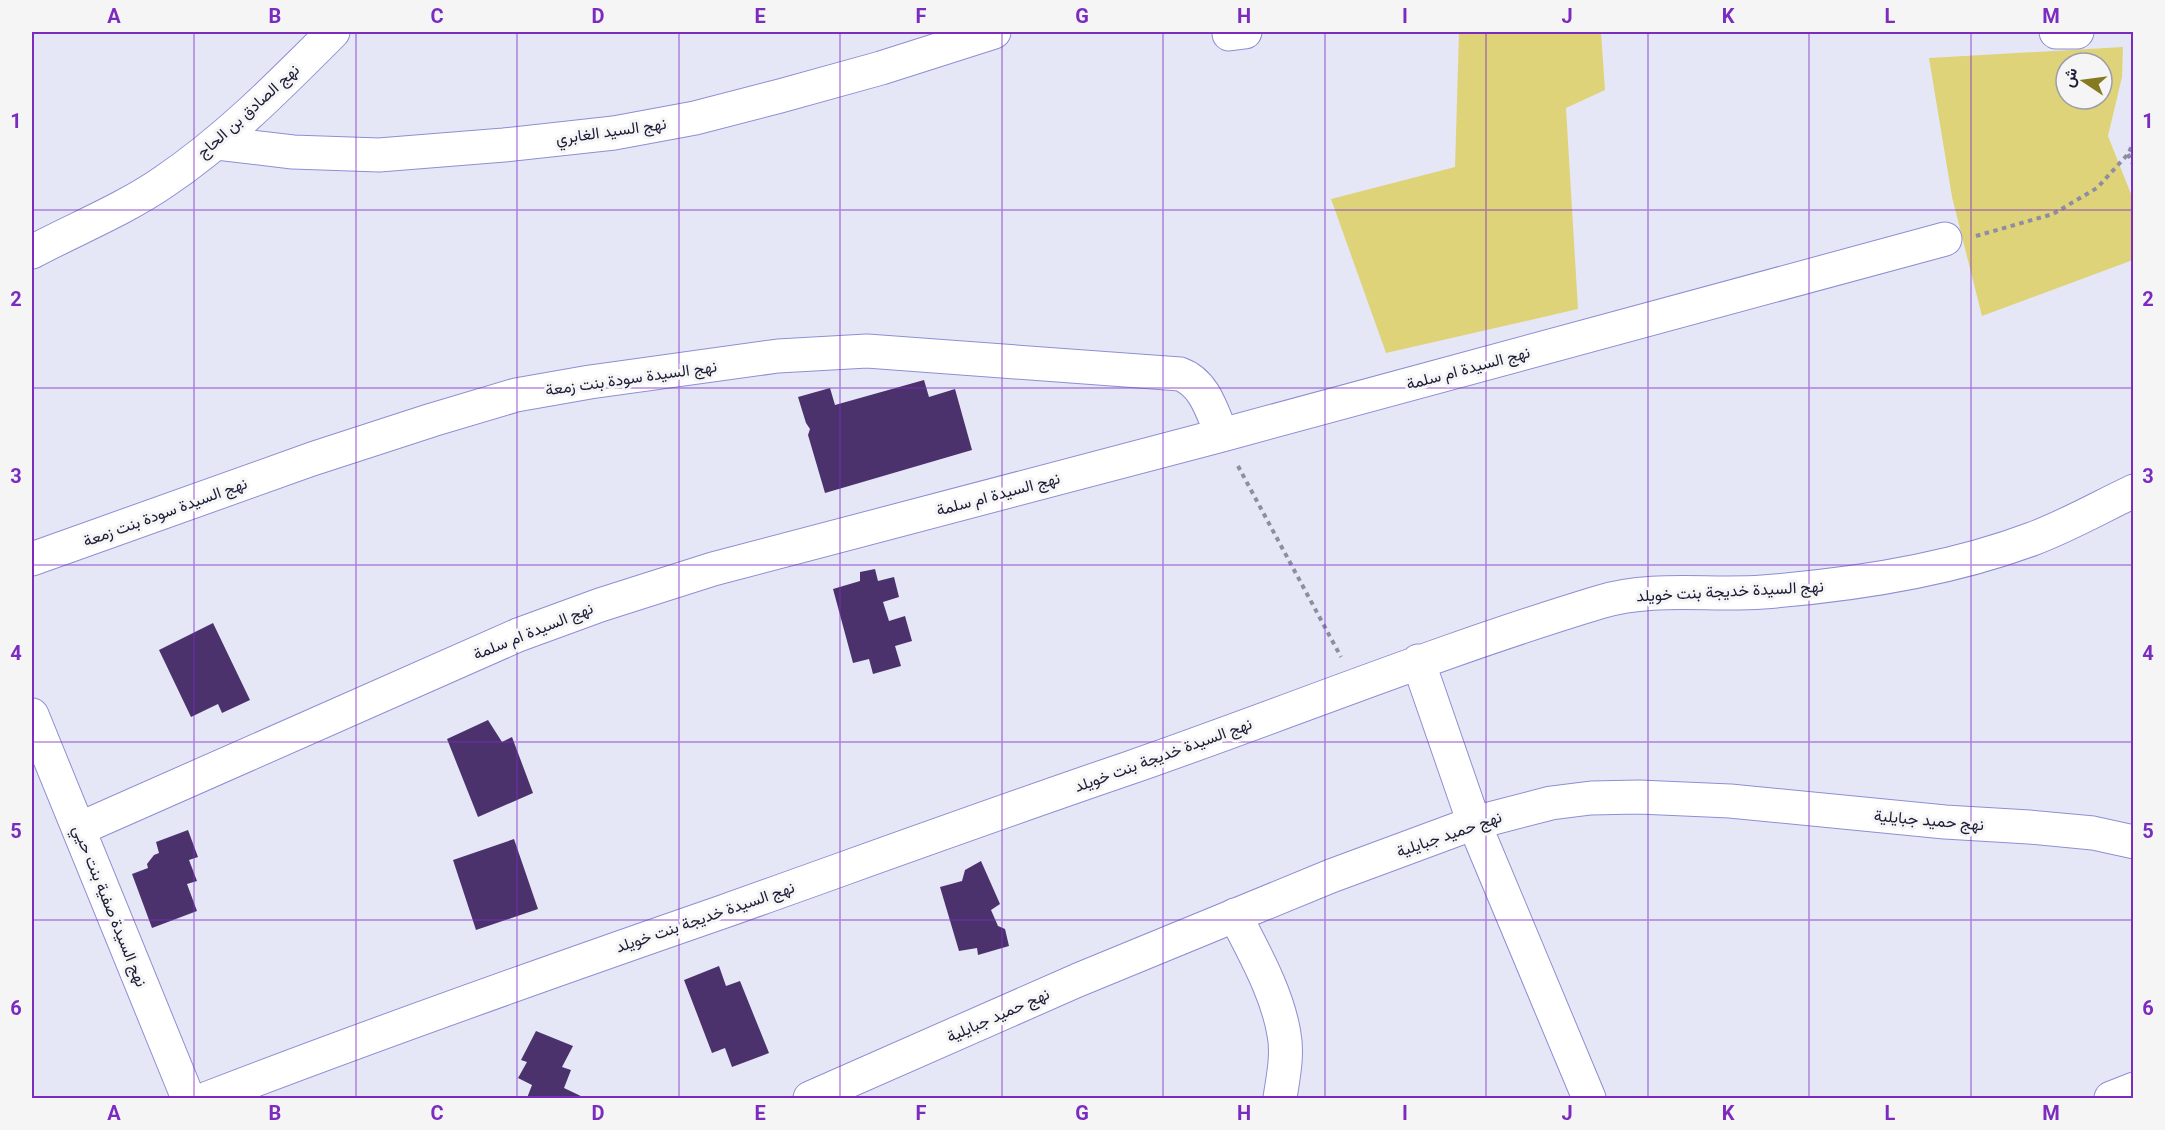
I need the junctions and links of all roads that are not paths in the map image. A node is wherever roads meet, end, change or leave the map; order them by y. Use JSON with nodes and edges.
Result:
{"nodes":[{"id":1,"x":333,"y":32,"type":"edge"},
{"id":2,"x":994,"y":32,"type":"edge"},
{"id":3,"x":1229,"y":32,"type":"edge"},
{"id":4,"x":1245,"y":32,"type":"edge"},
{"id":5,"x":2056,"y":32,"type":"edge"},
{"id":6,"x":2077,"y":32,"type":"edge"},
{"id":7,"x":217,"y":143,"type":"junction"},
{"id":8,"x":1945,"y":239,"type":"dead end"},
{"id":9,"x":32,"y":252,"type":"edge"},
{"id":10,"x":1222,"y":435,"type":"junction"},
{"id":11,"x":2133,"y":491,"type":"edge"},
{"id":12,"x":32,"y":559,"type":"edge"},
{"id":13,"x":1418,"y":661,"type":"junction"},
{"id":14,"x":32,"y":715,"type":"edge"},
{"id":15,"x":1474,"y":823,"type":"junction"},
{"id":16,"x":79,"y":829,"type":"junction"},
{"id":17,"x":2133,"y":842,"type":"edge"},
{"id":18,"x":1235,"y":915,"type":"junction"},
{"id":19,"x":2133,"y":1089,"type":"edge"},
{"id":20,"x":188,"y":1098,"type":"edge"},
{"id":21,"x":208,"y":1098,"type":"edge"},
{"id":22,"x":810,"y":1098,"type":"edge"},
{"id":23,"x":1280,"y":1098,"type":"edge"},
{"id":24,"x":1589,"y":1098,"type":"edge"},
{"id":25,"x":2111,"y":1098,"type":"edge"}],
"edges":[{"from":1,"to":7,"type":"street","name":"نهج الصادق بن الحاج"},
{"from":2,"to":7,"type":"street","name":"نهج السيد الغابري"},
{"from":3,"to":4,"type":"street"},
{"from":5,"to":6,"type":"street"},
{"from":7,"to":9,"type":"street","name":"نهج الصادق بن الحاج"},
{"from":8,"to":10,"type":"street","name":"نهج السيدة ام سلمة"},
{"from":10,"to":12,"type":"street","name":"نهج السيدة سودة بنت زمعة"},
{"from":10,"to":16,"type":"street","name":"نهج السيدة ام سلمة"},
{"from":11,"to":13,"type":"street","name":"نهج السيدة خديجة بنت خويلد"},
{"from":13,"to":15,"type":"street"},
{"from":13,"to":21,"type":"street","name":"نهج السيدة خديجة بنت خويلد"},
{"from":14,"to":16,"type":"street","name":"نهج السيدة صفية بنت حيي"},
{"from":15,"to":17,"type":"street","name":"نهج حميد جبايلية"},
{"from":15,"to":18,"type":"street","name":"نهج حميد جبايلية"},
{"from":15,"to":24,"type":"street"},
{"from":16,"to":20,"type":"street","name":"نهج السيدة صفية بنت حيي"},
{"from":18,"to":22,"type":"street","name":"نهج حميد جبايلية"},
{"from":18,"to":23,"type":"street"},
{"from":19,"to":25,"type":"street"}]}
